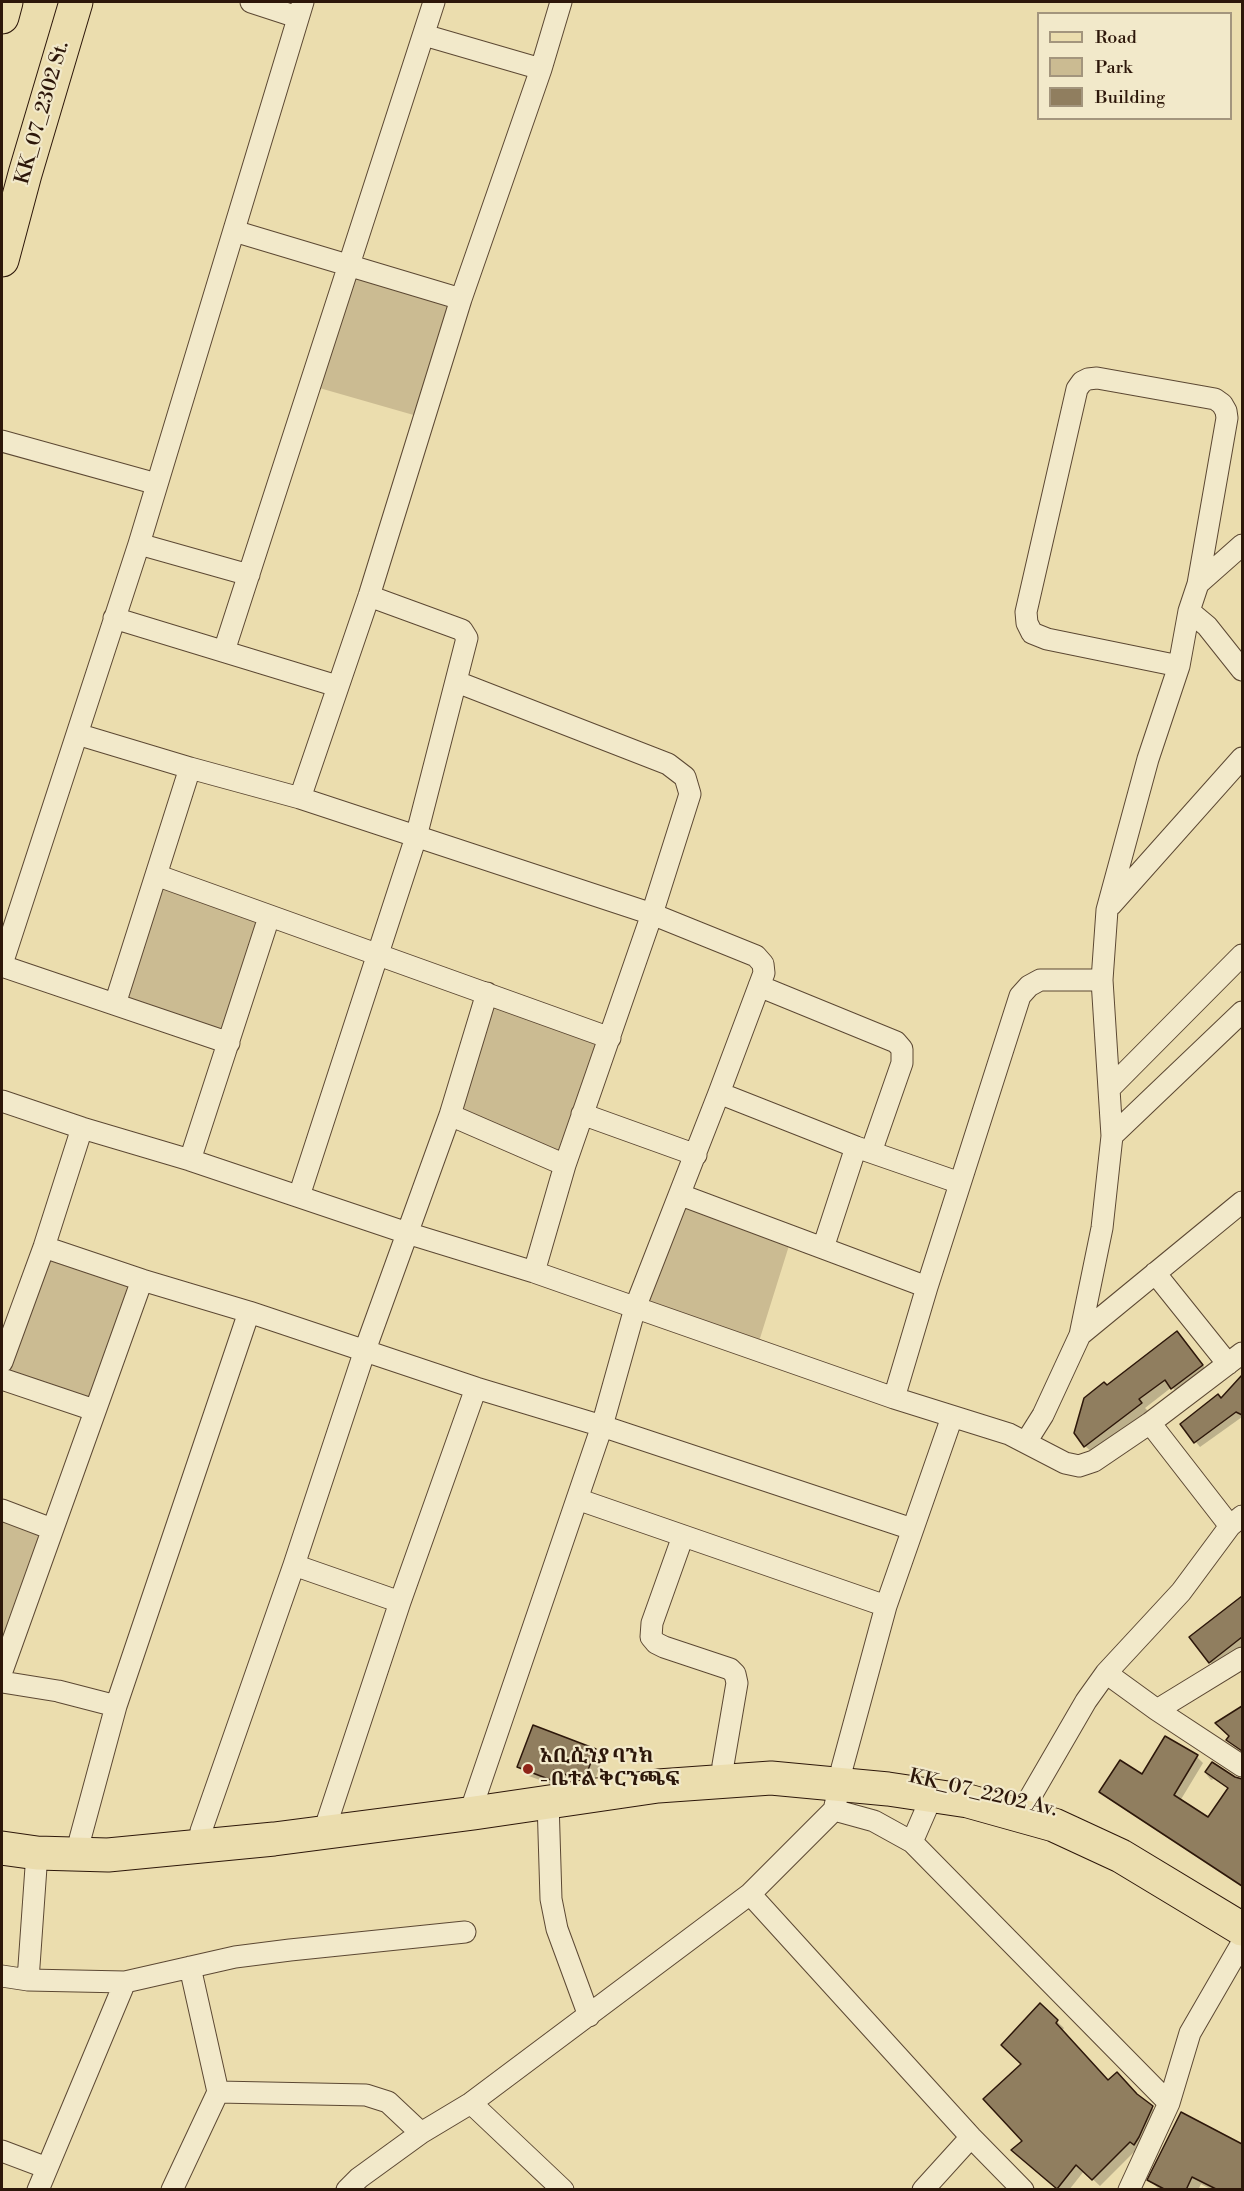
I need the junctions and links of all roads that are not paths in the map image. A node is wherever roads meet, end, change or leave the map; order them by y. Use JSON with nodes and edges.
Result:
{"nodes":[{"id":1,"x":6,"y":2,"type":"edge"},
{"id":2,"x":76,"y":2,"type":"edge"},
{"id":3,"x":251,"y":2,"type":"edge"},
{"id":4,"x":434,"y":2,"type":"edge"},
{"id":5,"x":561,"y":2,"type":"edge"},
{"id":6,"x":300,"y":9,"type":"edge"},
{"id":7,"x":2,"y":17,"type":"edge"},
{"id":8,"x":424,"y":35,"type":"junction"},
{"id":9,"x":541,"y":69,"type":"junction"},
{"id":10,"x":234,"y":231,"type":"junction"},
{"id":11,"x":2,"y":260,"type":"edge"},
{"id":12,"x":348,"y":263,"type":"junction"},
{"id":13,"x":461,"y":298,"type":"junction"},
{"id":14,"x":2,"y":441,"type":"edge"},
{"id":15,"x":157,"y":484,"type":"junction"},
{"id":16,"x":139,"y":544,"type":"junction"},
{"id":17,"x":1242,"y":545,"type":"edge"},
{"id":18,"x":249,"y":575,"type":"junction"},
{"id":19,"x":1198,"y":584,"type":"junction"},
{"id":20,"x":369,"y":596,"type":"junction"},
{"id":21,"x":1189,"y":611,"type":"junction"},
{"id":22,"x":114,"y":618,"type":"junction"},
{"id":23,"x":224,"y":651,"type":"junction"},
{"id":24,"x":1179,"y":666,"type":"junction"},
{"id":25,"x":1242,"y":670,"type":"edge"},
{"id":26,"x":457,"y":682,"type":"junction"},
{"id":27,"x":337,"y":686,"type":"junction"},
{"id":28,"x":77,"y":734,"type":"junction"},
{"id":29,"x":1242,"y":758,"type":"edge"},
{"id":30,"x":190,"y":768,"type":"junction"},
{"id":31,"x":300,"y":798,"type":"junction"},
{"id":32,"x":416,"y":837,"type":"junction"},
{"id":33,"x":156,"y":875,"type":"junction"},
{"id":34,"x":1107,"y":909,"type":"junction"},
{"id":35,"x":652,"y":914,"type":"junction"},
{"id":36,"x":269,"y":917,"type":"junction"},
{"id":37,"x":378,"y":955,"type":"junction"},
{"id":38,"x":1242,"y":955,"type":"edge"},
{"id":39,"x":2,"y":965,"type":"edge"},
{"id":40,"x":1102,"y":980,"type":"junction"},
{"id":41,"x":759,"y":986,"type":"junction"},
{"id":42,"x":487,"y":993,"type":"junction"},
{"id":43,"x":115,"y":1004,"type":"junction"},
{"id":44,"x":1242,"y":1012,"type":"edge"},
{"id":45,"x":610,"y":1038,"type":"junction"},
{"id":46,"x":229,"y":1043,"type":"junction"},
{"id":47,"x":1109,"y":1089,"type":"junction"},
{"id":48,"x":719,"y":1093,"type":"junction"},
{"id":49,"x":2,"y":1101,"type":"edge"},
{"id":50,"x":582,"y":1114,"type":"junction"},
{"id":51,"x":450,"y":1115,"type":"junction"},
{"id":52,"x":82,"y":1128,"type":"junction"},
{"id":53,"x":1112,"y":1136,"type":"junction"},
{"id":54,"x":864,"y":1150,"type":"junction"},
{"id":55,"x":696,"y":1155,"type":"junction"},
{"id":56,"x":190,"y":1160,"type":"junction"},
{"id":57,"x":565,"y":1166,"type":"junction"},
{"id":58,"x":960,"y":1183,"type":"junction"},
{"id":59,"x":681,"y":1195,"type":"junction"},
{"id":60,"x":299,"y":1196,"type":"junction"},
{"id":61,"x":1242,"y":1202,"type":"edge"},
{"id":62,"x":407,"y":1233,"type":"junction"},
{"id":63,"x":44,"y":1247,"type":"junction"},
{"id":64,"x":823,"y":1248,"type":"junction"},
{"id":65,"x":534,"y":1272,"type":"junction"},
{"id":66,"x":1155,"y":1272,"type":"junction"},
{"id":67,"x":142,"y":1280,"type":"junction"},
{"id":68,"x":927,"y":1287,"type":"junction"},
{"id":69,"x":634,"y":1308,"type":"junction"},
{"id":70,"x":249,"y":1312,"type":"junction"},
{"id":71,"x":1080,"y":1335,"type":"junction"},
{"id":72,"x":365,"y":1350,"type":"junction"},
{"id":73,"x":1235,"y":1358,"type":"edge"},
{"id":74,"x":2,"y":1362,"type":"edge"},
{"id":75,"x":2,"y":1379,"type":"edge"},
{"id":76,"x":476,"y":1388,"type":"junction"},
{"id":77,"x":894,"y":1398,"type":"junction"},
{"id":78,"x":94,"y":1410,"type":"junction"},
{"id":79,"x":952,"y":1417,"type":"junction"},
{"id":80,"x":1150,"y":1423,"type":"junction"},
{"id":81,"x":602,"y":1426,"type":"junction"},
{"id":82,"x":1026,"y":1442,"type":"junction"},
{"id":83,"x":577,"y":1499,"type":"junction"},
{"id":84,"x":2,"y":1510,"type":"edge"},
{"id":85,"x":1236,"y":1521,"type":"edge"},
{"id":86,"x":51,"y":1529,"type":"junction"},
{"id":87,"x":912,"y":1529,"type":"junction"},
{"id":88,"x":683,"y":1536,"type":"junction"},
{"id":89,"x":294,"y":1565,"type":"junction"},
{"id":90,"x":400,"y":1602,"type":"junction"},
{"id":91,"x":886,"y":1606,"type":"junction"},
{"id":92,"x":1242,"y":1658,"type":"edge"},
{"id":93,"x":2,"y":1671,"type":"edge"},
{"id":94,"x":1106,"y":1673,"type":"junction"},
{"id":95,"x":2,"y":1682,"type":"edge"},
{"id":96,"x":116,"y":1706,"type":"junction"},
{"id":97,"x":1157,"y":1710,"type":"junction"},
{"id":98,"x":723,"y":1766,"type":"junction"},
{"id":99,"x":1242,"y":1766,"type":"edge"},
{"id":100,"x":839,"y":1787,"type":"junction"},
{"id":101,"x":932,"y":1796,"type":"junction"},
{"id":102,"x":474,"y":1801,"type":"junction"},
{"id":103,"x":548,"y":1801,"type":"junction"},
{"id":104,"x":1028,"y":1801,"type":"junction"},
{"id":105,"x":328,"y":1819,"type":"junction"},
{"id":106,"x":201,"y":1831,"type":"junction"},
{"id":107,"x":2,"y":1833,"type":"edge"},
{"id":108,"x":80,"y":1839,"type":"junction"},
{"id":109,"x":912,"y":1842,"type":"junction"},
{"id":110,"x":2,"y":1848,"type":"edge"},
{"id":111,"x":37,"y":1853,"type":"junction"},
{"id":112,"x":750,"y":1894,"type":"junction"},
{"id":113,"x":1242,"y":1912,"type":"edge"},
{"id":114,"x":1242,"y":1929,"type":"edge"},
{"id":115,"x":465,"y":1932,"type":"dead end"},
{"id":116,"x":1242,"y":1943,"type":"edge"},
{"id":117,"x":190,"y":1967,"type":"junction"},
{"id":118,"x":2,"y":1976,"type":"edge"},
{"id":119,"x":28,"y":1980,"type":"junction"},
{"id":120,"x":125,"y":1982,"type":"junction"},
{"id":121,"x":589,"y":2016,"type":"junction"},
{"id":122,"x":218,"y":2092,"type":"junction"},
{"id":123,"x":471,"y":2103,"type":"junction"},
{"id":124,"x":1169,"y":2103,"type":"junction"},
{"id":125,"x":420,"y":2133,"type":"junction"},
{"id":126,"x":971,"y":2137,"type":"junction"},
{"id":127,"x":2,"y":2151,"type":"edge"},
{"id":128,"x":46,"y":2168,"type":"junction"},
{"id":129,"x":358,"y":2186,"type":"edge"},
{"id":130,"x":38,"y":2190,"type":"edge"},
{"id":131,"x":172,"y":2190,"type":"edge"},
{"id":132,"x":564,"y":2190,"type":"edge"},
{"id":133,"x":923,"y":2190,"type":"edge"},
{"id":134,"x":1023,"y":2190,"type":"edge"},
{"id":135,"x":1129,"y":2190,"type":"edge"}],
"edges":[{"from":1,"to":7,"type":"main road"},
{"from":2,"to":11,"type":"main road","name":"KK_07_2302 St."},
{"from":3,"to":6,"type":"street"},
{"from":4,"to":8,"type":"street"},
{"from":5,"to":9,"type":"street"},
{"from":6,"to":10,"type":"street"},
{"from":8,"to":9,"type":"street"},
{"from":8,"to":12,"type":"street"},
{"from":9,"to":13,"type":"street"},
{"from":10,"to":12,"type":"street"},
{"from":10,"to":15,"type":"street"},
{"from":12,"to":13,"type":"street"},
{"from":12,"to":18,"type":"street"},
{"from":13,"to":20,"type":"street"},
{"from":14,"to":15,"type":"street"},
{"from":15,"to":16,"type":"street"},
{"from":16,"to":18,"type":"street"},
{"from":16,"to":22,"type":"street"},
{"from":17,"to":19,"type":"street"},
{"from":18,"to":23,"type":"street"},
{"from":19,"to":21,"type":"street"},
{"from":19,"to":24,"type":"street"},
{"from":20,"to":26,"type":"street"},
{"from":20,"to":27,"type":"street"},
{"from":21,"to":24,"type":"street"},
{"from":21,"to":25,"type":"street"},
{"from":22,"to":23,"type":"street"},
{"from":22,"to":28,"type":"street"},
{"from":23,"to":27,"type":"street"},
{"from":24,"to":34,"type":"street"},
{"from":26,"to":32,"type":"street"},
{"from":26,"to":35,"type":"street"},
{"from":27,"to":31,"type":"street"},
{"from":28,"to":30,"type":"street"},
{"from":28,"to":39,"type":"street"},
{"from":29,"to":34,"type":"street"},
{"from":30,"to":31,"type":"street"},
{"from":30,"to":33,"type":"street"},
{"from":31,"to":32,"type":"street"},
{"from":32,"to":35,"type":"street"},
{"from":32,"to":37,"type":"street"},
{"from":33,"to":36,"type":"street"},
{"from":33,"to":43,"type":"street"},
{"from":34,"to":40,"type":"street"},
{"from":35,"to":41,"type":"street"},
{"from":35,"to":45,"type":"street"},
{"from":36,"to":37,"type":"street"},
{"from":36,"to":46,"type":"street"},
{"from":37,"to":42,"type":"street"},
{"from":37,"to":60,"type":"street"},
{"from":38,"to":47,"type":"street"},
{"from":39,"to":43,"type":"street"},
{"from":40,"to":47,"type":"street"},
{"from":40,"to":58,"type":"street"},
{"from":41,"to":48,"type":"street"},
{"from":41,"to":54,"type":"street"},
{"from":42,"to":45,"type":"street"},
{"from":42,"to":51,"type":"street"},
{"from":43,"to":46,"type":"street"},
{"from":44,"to":53,"type":"street"},
{"from":45,"to":50,"type":"street"},
{"from":46,"to":56,"type":"street"},
{"from":47,"to":53,"type":"street"},
{"from":48,"to":54,"type":"street"},
{"from":48,"to":55,"type":"street"},
{"from":49,"to":52,"type":"street"},
{"from":50,"to":55,"type":"street"},
{"from":50,"to":57,"type":"street"},
{"from":51,"to":57,"type":"street"},
{"from":51,"to":62,"type":"street"},
{"from":52,"to":56,"type":"street"},
{"from":52,"to":63,"type":"street"},
{"from":53,"to":71,"type":"street"},
{"from":54,"to":58,"type":"street"},
{"from":54,"to":64,"type":"street"},
{"from":55,"to":59,"type":"street"},
{"from":56,"to":60,"type":"street"},
{"from":57,"to":65,"type":"street"},
{"from":58,"to":68,"type":"street"},
{"from":59,"to":64,"type":"street"},
{"from":59,"to":69,"type":"street"},
{"from":60,"to":62,"type":"street"},
{"from":61,"to":66,"type":"street"},
{"from":62,"to":65,"type":"street"},
{"from":62,"to":72,"type":"street"},
{"from":63,"to":67,"type":"street"},
{"from":63,"to":74,"type":"street"},
{"from":64,"to":68,"type":"street"},
{"from":65,"to":69,"type":"street"},
{"from":66,"to":71,"type":"street"},
{"from":66,"to":73,"type":"street"},
{"from":67,"to":70,"type":"street"},
{"from":67,"to":78,"type":"street"},
{"from":68,"to":77,"type":"street"},
{"from":69,"to":77,"type":"street"},
{"from":69,"to":81,"type":"street"},
{"from":70,"to":72,"type":"street"},
{"from":70,"to":96,"type":"street"},
{"from":71,"to":82,"type":"street"},
{"from":72,"to":76,"type":"street"},
{"from":72,"to":89,"type":"street"},
{"from":73,"to":80,"type":"street"},
{"from":75,"to":78,"type":"street"},
{"from":76,"to":81,"type":"street"},
{"from":76,"to":90,"type":"street"},
{"from":77,"to":79,"type":"street"},
{"from":78,"to":86,"type":"street"},
{"from":79,"to":82,"type":"street"},
{"from":79,"to":87,"type":"street"},
{"from":80,"to":82,"type":"street"},
{"from":80,"to":85,"type":"street"},
{"from":81,"to":83,"type":"street"},
{"from":81,"to":87,"type":"street"},
{"from":83,"to":88,"type":"street"},
{"from":83,"to":102,"type":"street"},
{"from":84,"to":86,"type":"street"},
{"from":85,"to":94,"type":"street"},
{"from":86,"to":93,"type":"street"},
{"from":87,"to":91,"type":"street"},
{"from":88,"to":91,"type":"street"},
{"from":88,"to":98,"type":"street"},
{"from":89,"to":90,"type":"street"},
{"from":89,"to":106,"type":"street"},
{"from":90,"to":105,"type":"street"},
{"from":91,"to":100,"type":"street"},
{"from":92,"to":97,"type":"street"},
{"from":94,"to":97,"type":"street"},
{"from":94,"to":104,"type":"street"},
{"from":95,"to":96,"type":"street"},
{"from":96,"to":108,"type":"street"},
{"from":97,"to":99,"type":"street"},
{"from":98,"to":100,"type":"main road"},
{"from":98,"to":102,"type":"main road"},
{"from":100,"to":101,"type":"main road"},
{"from":100,"to":103,"type":"main road"},
{"from":100,"to":104,"type":"main road","name":"KK_07_2202 Av."},
{"from":100,"to":109,"type":"street"},
{"from":100,"to":112,"type":"street"},
{"from":101,"to":109,"type":"street"},
{"from":101,"to":114,"type":"main road"},
{"from":102,"to":105,"type":"main road"},
{"from":103,"to":111,"type":"main road"},
{"from":103,"to":121,"type":"street"},
{"from":104,"to":113,"type":"main road","name":"KK_07_2202 Av."},
{"from":105,"to":106,"type":"main road"},
{"from":106,"to":108,"type":"main road"},
{"from":107,"to":108,"type":"main road"},
{"from":109,"to":124,"type":"street"},
{"from":110,"to":111,"type":"main road"},
{"from":111,"to":119,"type":"street"},
{"from":112,"to":121,"type":"street"},
{"from":112,"to":126,"type":"street"},
{"from":115,"to":117,"type":"street"},
{"from":116,"to":124,"type":"street"},
{"from":117,"to":120,"type":"street"},
{"from":117,"to":122,"type":"street"},
{"from":118,"to":119,"type":"street"},
{"from":119,"to":120,"type":"street"},
{"from":120,"to":128,"type":"street"},
{"from":121,"to":123,"type":"street"},
{"from":122,"to":125,"type":"street"},
{"from":122,"to":131,"type":"street"},
{"from":123,"to":125,"type":"street"},
{"from":123,"to":132,"type":"street"},
{"from":124,"to":135,"type":"street"},
{"from":125,"to":129,"type":"street"},
{"from":126,"to":133,"type":"street"},
{"from":126,"to":134,"type":"street"},
{"from":127,"to":128,"type":"street"},
{"from":128,"to":130,"type":"street"}]}
